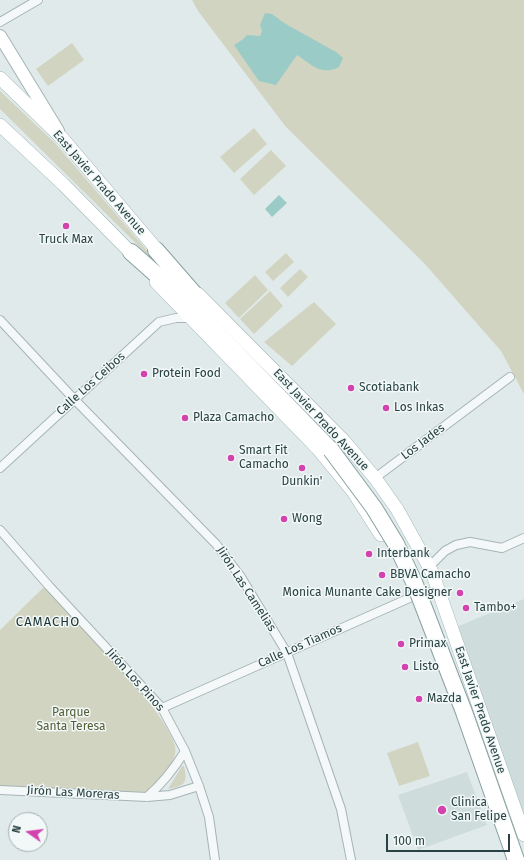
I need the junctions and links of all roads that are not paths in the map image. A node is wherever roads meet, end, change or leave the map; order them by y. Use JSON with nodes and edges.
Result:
{"nodes":[{"id":1,"x":38,"y":0,"type":"edge"},
{"id":2,"x":0,"y":22,"type":"edge"},
{"id":3,"x":0,"y":36,"type":"edge"},
{"id":4,"x":0,"y":78,"type":"edge"},
{"id":5,"x":5,"y":87,"type":"edge"},
{"id":6,"x":0,"y":125,"type":"edge"},
{"id":7,"x":63,"y":139,"type":"junction"},
{"id":8,"x":156,"y":250,"type":"junction"},
{"id":9,"x":131,"y":252,"type":"junction"},
{"id":10,"x":190,"y":318,"type":"junction"},
{"id":11,"x":0,"y":320,"type":"edge"},
{"id":12,"x":510,"y":377,"type":"dead end"},
{"id":13,"x":74,"y":399,"type":"junction"},
{"id":14,"x":333,"y":448,"type":"junction"},
{"id":15,"x":0,"y":468,"type":"edge"},
{"id":16,"x":374,"y":478,"type":"junction"},
{"id":17,"x":0,"y":530,"type":"edge"},
{"id":18,"x":524,"y":538,"type":"edge"},
{"id":19,"x":429,"y":567,"type":"junction"},
{"id":20,"x":440,"y":594,"type":"junction"},
{"id":21,"x":414,"y":596,"type":"junction"},
{"id":22,"x":287,"y":652,"type":"junction"},
{"id":23,"x":162,"y":708,"type":"junction"},
{"id":24,"x":185,"y":751,"type":"junction"},
{"id":25,"x":498,"y":764,"type":"junction"},
{"id":26,"x":477,"y":769,"type":"junction"},
{"id":27,"x":199,"y":786,"type":"junction"},
{"id":28,"x":0,"y":790,"type":"edge"},
{"id":29,"x":147,"y":797,"type":"junction"},
{"id":30,"x":524,"y":836,"type":"edge"},
{"id":31,"x":524,"y":852,"type":"edge"},
{"id":32,"x":215,"y":860,"type":"edge"},
{"id":33,"x":351,"y":860,"type":"edge"},
{"id":34,"x":509,"y":860,"type":"edge"},
{"id":35,"x":516,"y":860,"type":"edge"}],
"edges":[{"from":1,"to":2,"type":"street"},
{"from":3,"to":7,"type":"main road"},
{"from":4,"to":5,"type":"main road","name":"East Javier Prado Avenue"},
{"from":5,"to":7,"type":"main road","name":"East Javier Prado Avenue"},
{"from":6,"to":9,"type":"main road","name":"East Javier Prado Avenue"},
{"from":7,"to":8,"type":"main road","name":"East Javier Prado Avenue"},
{"from":8,"to":14,"type":"highway"},
{"from":8,"to":16,"type":"main road","name":"East Javier Prado Avenue"},
{"from":9,"to":10,"type":"main road","name":"East Javier Prado Avenue"},
{"from":9,"to":14,"type":"highway"},
{"from":10,"to":13,"type":"street","name":"Calle Los Ceibos"},
{"from":10,"to":21,"type":"main road","name":"East Javier Prado Avenue"},
{"from":11,"to":13,"type":"street","name":"Jirón Las Camelias"},
{"from":12,"to":16,"type":"street","name":"Los Jades"},
{"from":13,"to":15,"type":"street","name":"Calle Los Ceibos"},
{"from":13,"to":22,"type":"street","name":"Jirón Las Camelias"},
{"from":14,"to":31,"type":"highway"},
{"from":14,"to":35,"type":"highway","bridge":true},
{"from":16,"to":19,"type":"main road","name":"East Javier Prado Avenue"},
{"from":17,"to":23,"type":"street","name":"Jirón Los Pinos"},
{"from":18,"to":19,"type":"street"},
{"from":19,"to":20,"type":"main road","name":"East Javier Prado Avenue"},
{"from":20,"to":21,"type":"street","name":"Calle Los Tiamos"},
{"from":20,"to":25,"type":"main road","name":"East Javier Prado Avenue"},
{"from":21,"to":22,"type":"street","name":"Calle Los Tiamos"},
{"from":21,"to":26,"type":"main road","name":"East Javier Prado Avenue"},
{"from":22,"to":23,"type":"street","name":"Calle Los Tiamos"},
{"from":22,"to":33,"type":"street","name":"Jirón Las Camelias"},
{"from":23,"to":24,"type":"street","name":"Jirón Los Pinos"},
{"from":24,"to":27,"type":"street","name":"Jirón Los Pinos"},
{"from":24,"to":29,"type":"street"},
{"from":25,"to":26,"type":"main road"},
{"from":25,"to":30,"type":"main road","name":"East Javier Prado Avenue"},
{"from":26,"to":34,"type":"main road","name":"East Javier Prado Avenue"},
{"from":27,"to":29,"type":"street","name":"Jirón Las Moreras"},
{"from":27,"to":32,"type":"street","name":"Jirón Los Pinos"},
{"from":28,"to":29,"type":"street","name":"Jirón Las Moreras"}]}
